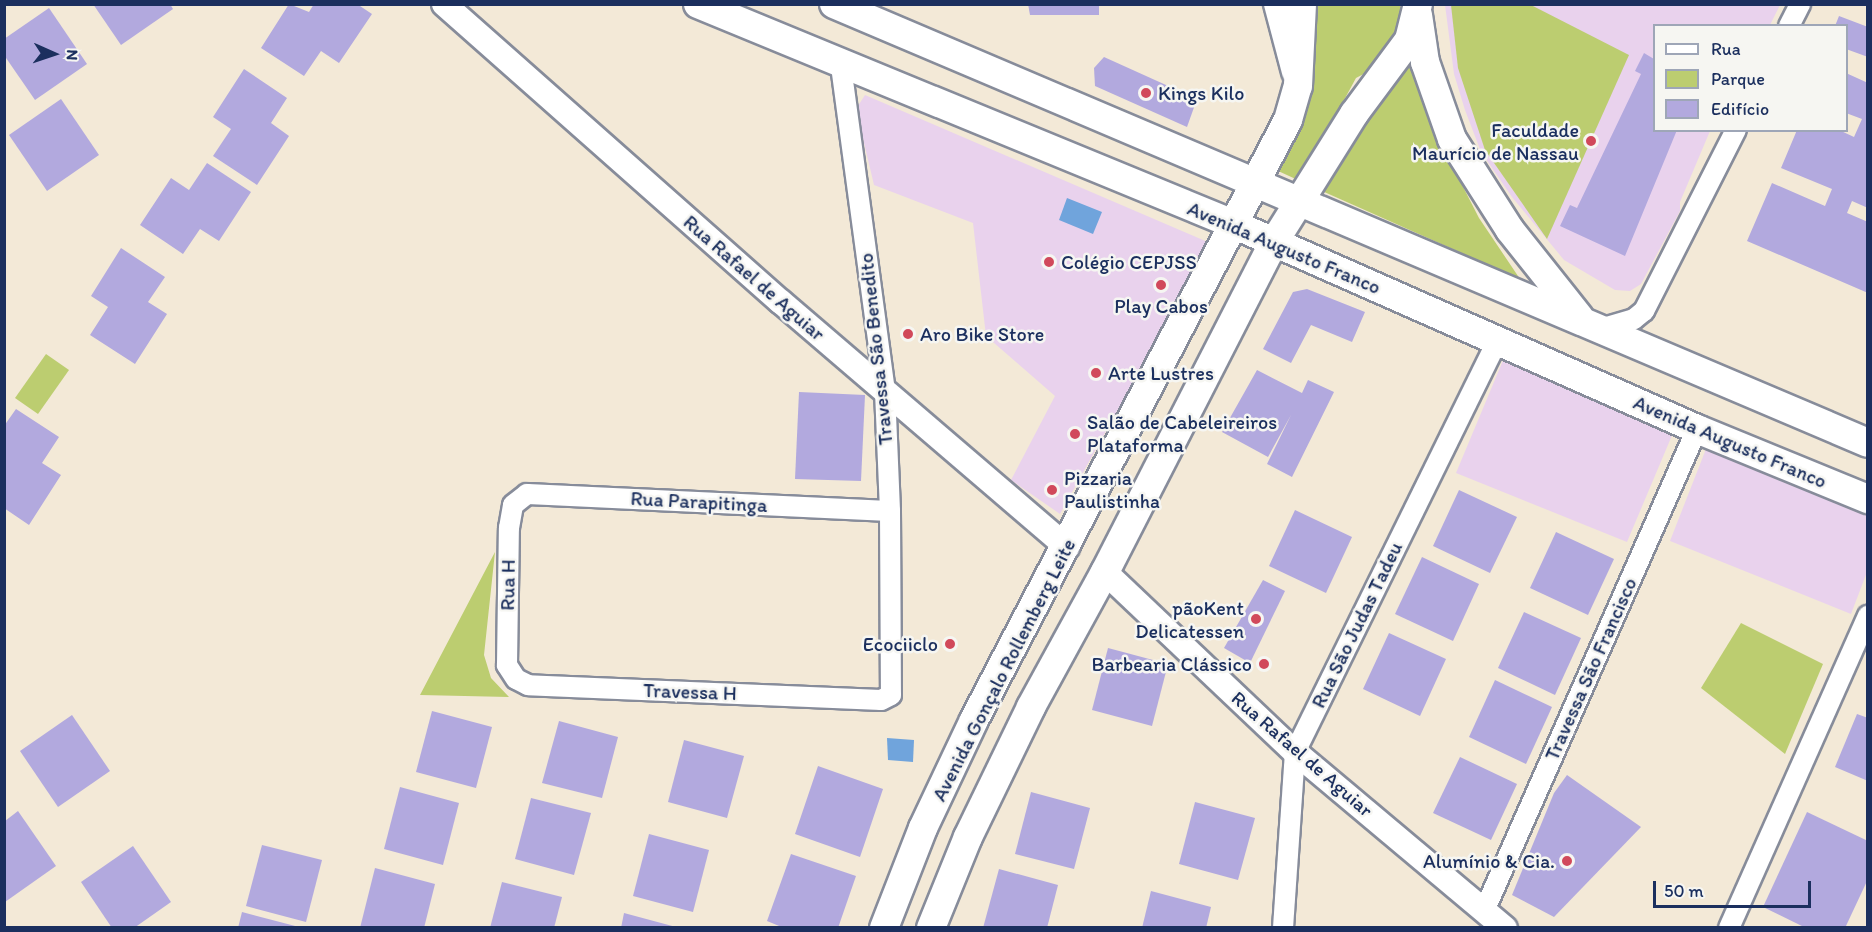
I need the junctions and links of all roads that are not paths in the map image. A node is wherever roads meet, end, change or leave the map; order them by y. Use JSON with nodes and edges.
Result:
{"nodes":[{"id":1,"x":444,"y":4,"type":"edge"},
{"id":2,"x":698,"y":4,"type":"edge"},
{"id":3,"x":834,"y":4,"type":"edge"},
{"id":4,"x":1276,"y":4,"type":"edge"},
{"id":5,"x":1302,"y":4,"type":"edge"},
{"id":6,"x":1800,"y":4,"type":"edge"},
{"id":7,"x":1417,"y":8,"type":"edge"},
{"id":8,"x":1790,"y":24,"type":"edge"},
{"id":9,"x":841,"y":66,"type":"junction"},
{"id":10,"x":1298,"y":86,"type":"junction"},
{"id":11,"x":1735,"y":132,"type":"edge"},
{"id":12,"x":1255,"y":183,"type":"junction"},
{"id":13,"x":1297,"y":200,"type":"junction"},
{"id":14,"x":1233,"y":224,"type":"junction"},
{"id":15,"x":1274,"y":242,"type":"junction"},
{"id":16,"x":1592,"y":324,"type":"junction"},
{"id":17,"x":1497,"y":341,"type":"junction"},
{"id":18,"x":885,"y":391,"type":"junction"},
{"id":19,"x":1697,"y":429,"type":"junction"},
{"id":20,"x":1868,"y":443,"type":"edge"},
{"id":21,"x":1868,"y":499,"type":"edge"},
{"id":22,"x":513,"y":505,"type":"joint"},
{"id":23,"x":890,"y":511,"type":"junction"},
{"id":24,"x":1067,"y":547,"type":"junction"},
{"id":25,"x":1105,"y":572,"type":"junction"},
{"id":26,"x":1868,"y":616,"type":"edge"},
{"id":27,"x":507,"y":665,"type":"joint"},
{"id":28,"x":881,"y":700,"type":"joint"},
{"id":29,"x":1295,"y":752,"type":"junction"},
{"id":30,"x":1485,"y":909,"type":"junction"},
{"id":31,"x":884,"y":927,"type":"edge"},
{"id":32,"x":931,"y":927,"type":"edge"},
{"id":33,"x":1282,"y":927,"type":"edge"},
{"id":34,"x":1505,"y":927,"type":"edge"},
{"id":35,"x":1729,"y":927,"type":"edge"}],
"edges":[{"from":1,"to":18,"type":"street","name":"Rua Rafael de Aguiar"},
{"from":2,"to":9,"type":"main road","name":"Avenida Augusto Franco"},
{"from":3,"to":12,"type":"main road"},
{"from":4,"to":10,"type":"street"},
{"from":5,"to":10,"type":"main road","name":"Avenida Gonçalo Rollemberg Leite"},
{"from":6,"to":8,"type":"street"},
{"from":7,"to":13,"type":"main road","name":"Avenida Gonçalo Rollemberg Leite"},
{"from":7,"to":16,"type":"main road"},
{"from":9,"to":14,"type":"main road","name":"Avenida Augusto Franco"},
{"from":9,"to":18,"type":"street","name":"Travessa São Benedito"},
{"from":10,"to":12,"type":"main road","name":"Avenida Gonçalo Rollemberg Leite"},
{"from":11,"to":16,"type":"street"},
{"from":12,"to":13,"type":"main road"},
{"from":12,"to":14,"type":"main road","name":"Avenida Gonçalo Rollemberg Leite"},
{"from":13,"to":15,"type":"main road","name":"Avenida Gonçalo Rollemberg Leite"},
{"from":13,"to":16,"type":"main road"},
{"from":14,"to":15,"type":"main road","name":"Avenida Augusto Franco"},
{"from":14,"to":24,"type":"main road","name":"Avenida Gonçalo Rollemberg Leite"},
{"from":15,"to":17,"type":"main road","name":"Avenida Augusto Franco"},
{"from":15,"to":25,"type":"main road","name":"Avenida Gonçalo Rollemberg Leite"},
{"from":16,"to":20,"type":"main road"},
{"from":17,"to":19,"type":"main road","name":"Avenida Augusto Franco"},
{"from":17,"to":29,"type":"street","name":"Rua São Judas Tadeu"},
{"from":18,"to":23,"type":"street","name":"Travessa São Benedito"},
{"from":18,"to":24,"type":"street","name":"Rua Rafael de Aguiar"},
{"from":19,"to":21,"type":"main road","name":"Avenida Augusto Franco"},
{"from":19,"to":30,"type":"street","name":"Travessa São Francisco"},
{"from":22,"to":23,"type":"street","name":"Rua Parapitinga"},
{"from":22,"to":27,"type":"street","name":"Rua H"},
{"from":23,"to":28,"type":"street","name":"Travessa São Benedito"},
{"from":24,"to":31,"type":"main road","name":"Avenida Gonçalo Rollemberg Leite"},
{"from":25,"to":29,"type":"street","name":"Rua Rafael de Aguiar"},
{"from":25,"to":32,"type":"main road","name":"Avenida Gonçalo Rollemberg Leite"},
{"from":26,"to":35,"type":"street"},
{"from":27,"to":28,"type":"street","name":"Travessa H"},
{"from":29,"to":30,"type":"street","name":"Rua Rafael de Aguiar"},
{"from":29,"to":33,"type":"street","name":"Rua São Judas Tadeu"},
{"from":30,"to":34,"type":"street","name":"Rua Rafael de Aguiar"}]}
